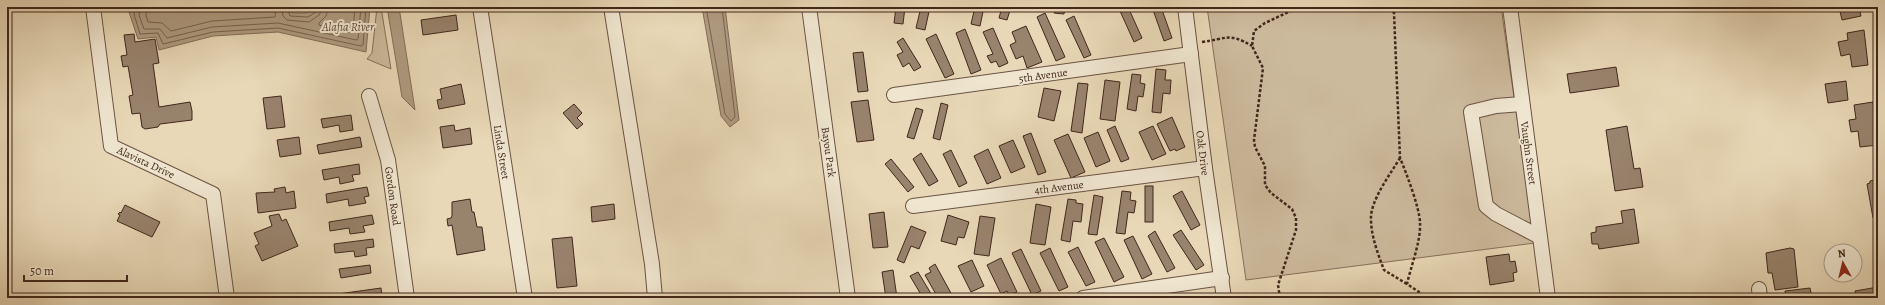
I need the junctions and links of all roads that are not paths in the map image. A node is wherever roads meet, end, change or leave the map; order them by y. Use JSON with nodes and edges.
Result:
{"nodes":[{"id":1,"x":93,"y":7,"type":"edge"},
{"id":2,"x":480,"y":7,"type":"edge"},
{"id":3,"x":611,"y":7,"type":"edge"},
{"id":4,"x":810,"y":7,"type":"edge"},
{"id":5,"x":1185,"y":7,"type":"edge"},
{"id":6,"x":1510,"y":7,"type":"edge"},
{"id":7,"x":1191,"y":49,"type":"junction"},
{"id":8,"x":894,"y":95,"type":"dead end"},
{"id":9,"x":369,"y":96,"type":"dead end"},
{"id":10,"x":1522,"y":104,"type":"junction"},
{"id":11,"x":1205,"y":168,"type":"junction"},
{"id":12,"x":913,"y":206,"type":"dead end"},
{"id":13,"x":1540,"y":237,"type":"junction"},
{"id":14,"x":1222,"y":278,"type":"junction"},
{"id":15,"x":227,"y":298,"type":"edge"},
{"id":16,"x":407,"y":298,"type":"edge"},
{"id":17,"x":525,"y":298,"type":"edge"},
{"id":18,"x":655,"y":298,"type":"edge"},
{"id":19,"x":848,"y":298,"type":"edge"},
{"id":20,"x":1083,"y":298,"type":"edge"},
{"id":21,"x":1224,"y":298,"type":"edge"},
{"id":22,"x":1548,"y":298,"type":"edge"}],
"edges":[{"from":1,"to":15,"type":"street","name":"Alavista Drive"},
{"from":2,"to":17,"type":"street","name":"Linda Street"},
{"from":3,"to":18,"type":"street"},
{"from":4,"to":19,"type":"street","name":"Bayou Park"},
{"from":5,"to":7,"type":"street","name":"Oak Drive"},
{"from":6,"to":10,"type":"street","name":"Vaughn Street"},
{"from":7,"to":8,"type":"street","name":"5th Avenue"},
{"from":7,"to":11,"type":"street","name":"Oak Drive"},
{"from":9,"to":16,"type":"street","name":"Gordon Road"},
{"from":10,"to":13,"type":"street","name":"Vaughn Street"},
{"from":10,"to":13,"type":"street"},
{"from":11,"to":12,"type":"street","name":"4th Avenue"},
{"from":11,"to":14,"type":"street","name":"Oak Drive"},
{"from":13,"to":22,"type":"street","name":"Vaughn Street"},
{"from":14,"to":20,"type":"street"},
{"from":14,"to":21,"type":"street","name":"Oak Drive"}]}
